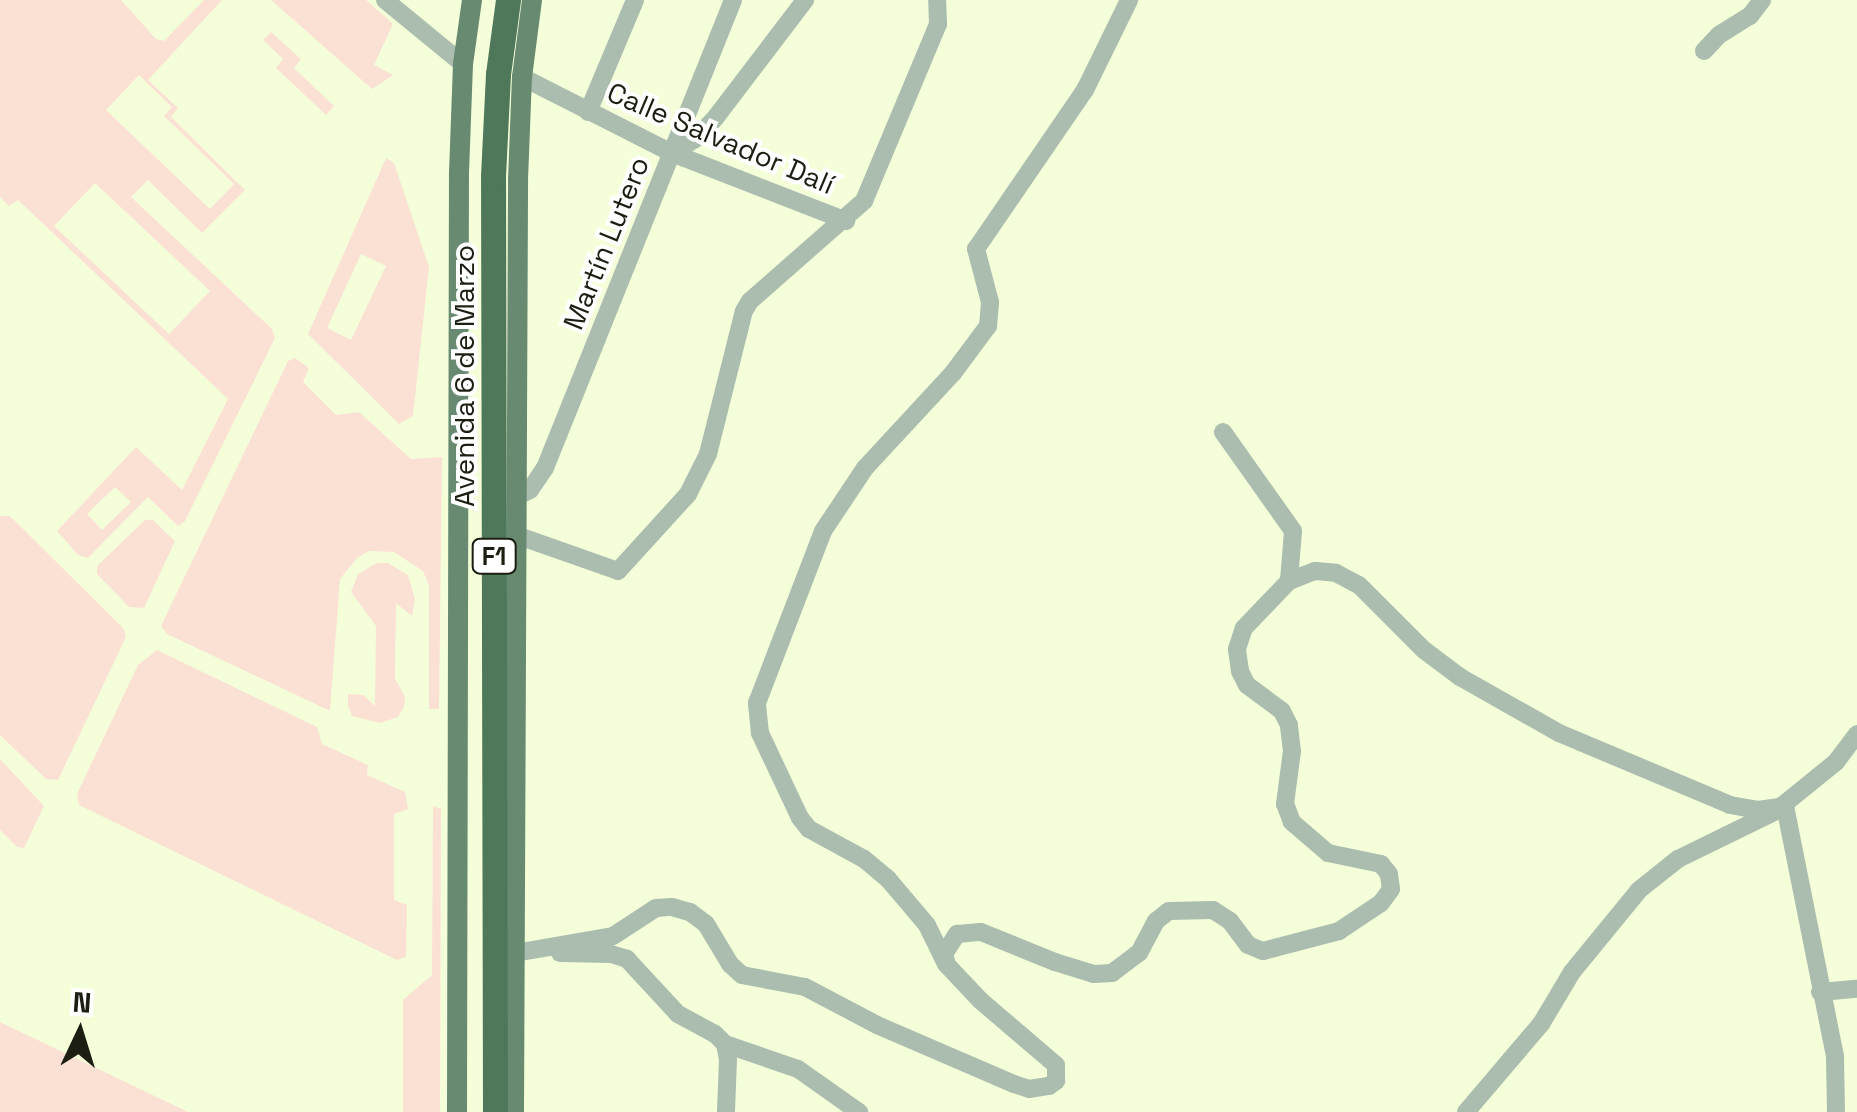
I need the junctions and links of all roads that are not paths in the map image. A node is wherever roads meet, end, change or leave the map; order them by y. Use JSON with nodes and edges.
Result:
{"nodes":[{"id":1,"x":385,"y":0,"type":"edge"},
{"id":2,"x":472,"y":0,"type":"edge"},
{"id":3,"x":494,"y":0,"type":"edge"},
{"id":4,"x":508,"y":0,"type":"edge"},
{"id":5,"x":532,"y":0,"type":"edge"},
{"id":6,"x":634,"y":0,"type":"edge"},
{"id":7,"x":733,"y":0,"type":"edge"},
{"id":8,"x":806,"y":0,"type":"edge"},
{"id":9,"x":937,"y":0,"type":"edge"},
{"id":10,"x":1129,"y":0,"type":"edge"},
{"id":11,"x":1762,"y":0,"type":"edge"},
{"id":12,"x":1704,"y":52,"type":"dead end"},
{"id":13,"x":463,"y":64,"type":"junction"},
{"id":14,"x":522,"y":76,"type":"junction"},
{"id":15,"x":588,"y":112,"type":"junction"},
{"id":16,"x":672,"y":154,"type":"junction"},
{"id":17,"x":846,"y":221,"type":"junction"},
{"id":18,"x":1222,"y":432,"type":"dead end"},
{"id":19,"x":516,"y":497,"type":"junction"},
{"id":20,"x":516,"y":535,"type":"junction"},
{"id":21,"x":1289,"y":582,"type":"junction"},
{"id":22,"x":1857,"y":734,"type":"edge"},
{"id":23,"x":1782,"y":808,"type":"junction"},
{"id":24,"x":515,"y":953,"type":"junction"},
{"id":25,"x":946,"y":965,"type":"junction"},
{"id":26,"x":1857,"y":990,"type":"edge"},
{"id":27,"x":1820,"y":992,"type":"junction"},
{"id":28,"x":725,"y":1044,"type":"junction"},
{"id":29,"x":457,"y":1112,"type":"edge"},
{"id":30,"x":479,"y":1112,"type":"edge"},
{"id":31,"x":495,"y":1112,"type":"edge"},
{"id":32,"x":514,"y":1112,"type":"edge"},
{"id":33,"x":726,"y":1112,"type":"edge"},
{"id":34,"x":859,"y":1112,"type":"edge"},
{"id":35,"x":1466,"y":1112,"type":"edge"},
{"id":36,"x":1836,"y":1112,"type":"edge"}],
"edges":[{"from":1,"to":13,"type":"street"},
{"from":2,"to":13,"type":"main road","name":"Avenida 6 de Marzo"},
{"from":3,"to":30,"type":"highway","name":"Avenida 6 de Marzo","number":"F1"},
{"from":4,"to":31,"type":"highway","name":"Avenida 6 de Marzo","number":"F1"},
{"from":5,"to":14,"type":"main road","name":"Avenida 6 de Marzo"},
{"from":6,"to":15,"type":"street"},
{"from":7,"to":16,"type":"street","name":"Martín Lutero"},
{"from":8,"to":16,"type":"street"},
{"from":9,"to":17,"type":"street"},
{"from":10,"to":25,"type":"street"},
{"from":11,"to":12,"type":"street"},
{"from":13,"to":29,"type":"main road","name":"Avenida 6 de Marzo"},
{"from":14,"to":15,"type":"street","name":"Calle Salvador Dalí"},
{"from":14,"to":19,"type":"main road","name":"Avenida 6 de Marzo"},
{"from":15,"to":16,"type":"street","name":"Calle Salvador Dalí"},
{"from":16,"to":17,"type":"street","name":"Calle Salvador Dalí"},
{"from":16,"to":19,"type":"street","name":"Martín Lutero"},
{"from":17,"to":20,"type":"street"},
{"from":18,"to":21,"type":"street"},
{"from":19,"to":20,"type":"main road","name":"Avenida 6 de Marzo"},
{"from":20,"to":24,"type":"main road","name":"Avenida 6 de Marzo"},
{"from":21,"to":23,"type":"street"},
{"from":21,"to":25,"type":"street"},
{"from":22,"to":23,"type":"street"},
{"from":23,"to":27,"type":"street"},
{"from":23,"to":35,"type":"street"},
{"from":24,"to":25,"type":"street"},
{"from":24,"to":28,"type":"street"},
{"from":24,"to":32,"type":"main road","name":"Avenida 6 de Marzo"},
{"from":26,"to":27,"type":"street"},
{"from":27,"to":36,"type":"street"},
{"from":28,"to":33,"type":"street"},
{"from":28,"to":34,"type":"street"}]}
